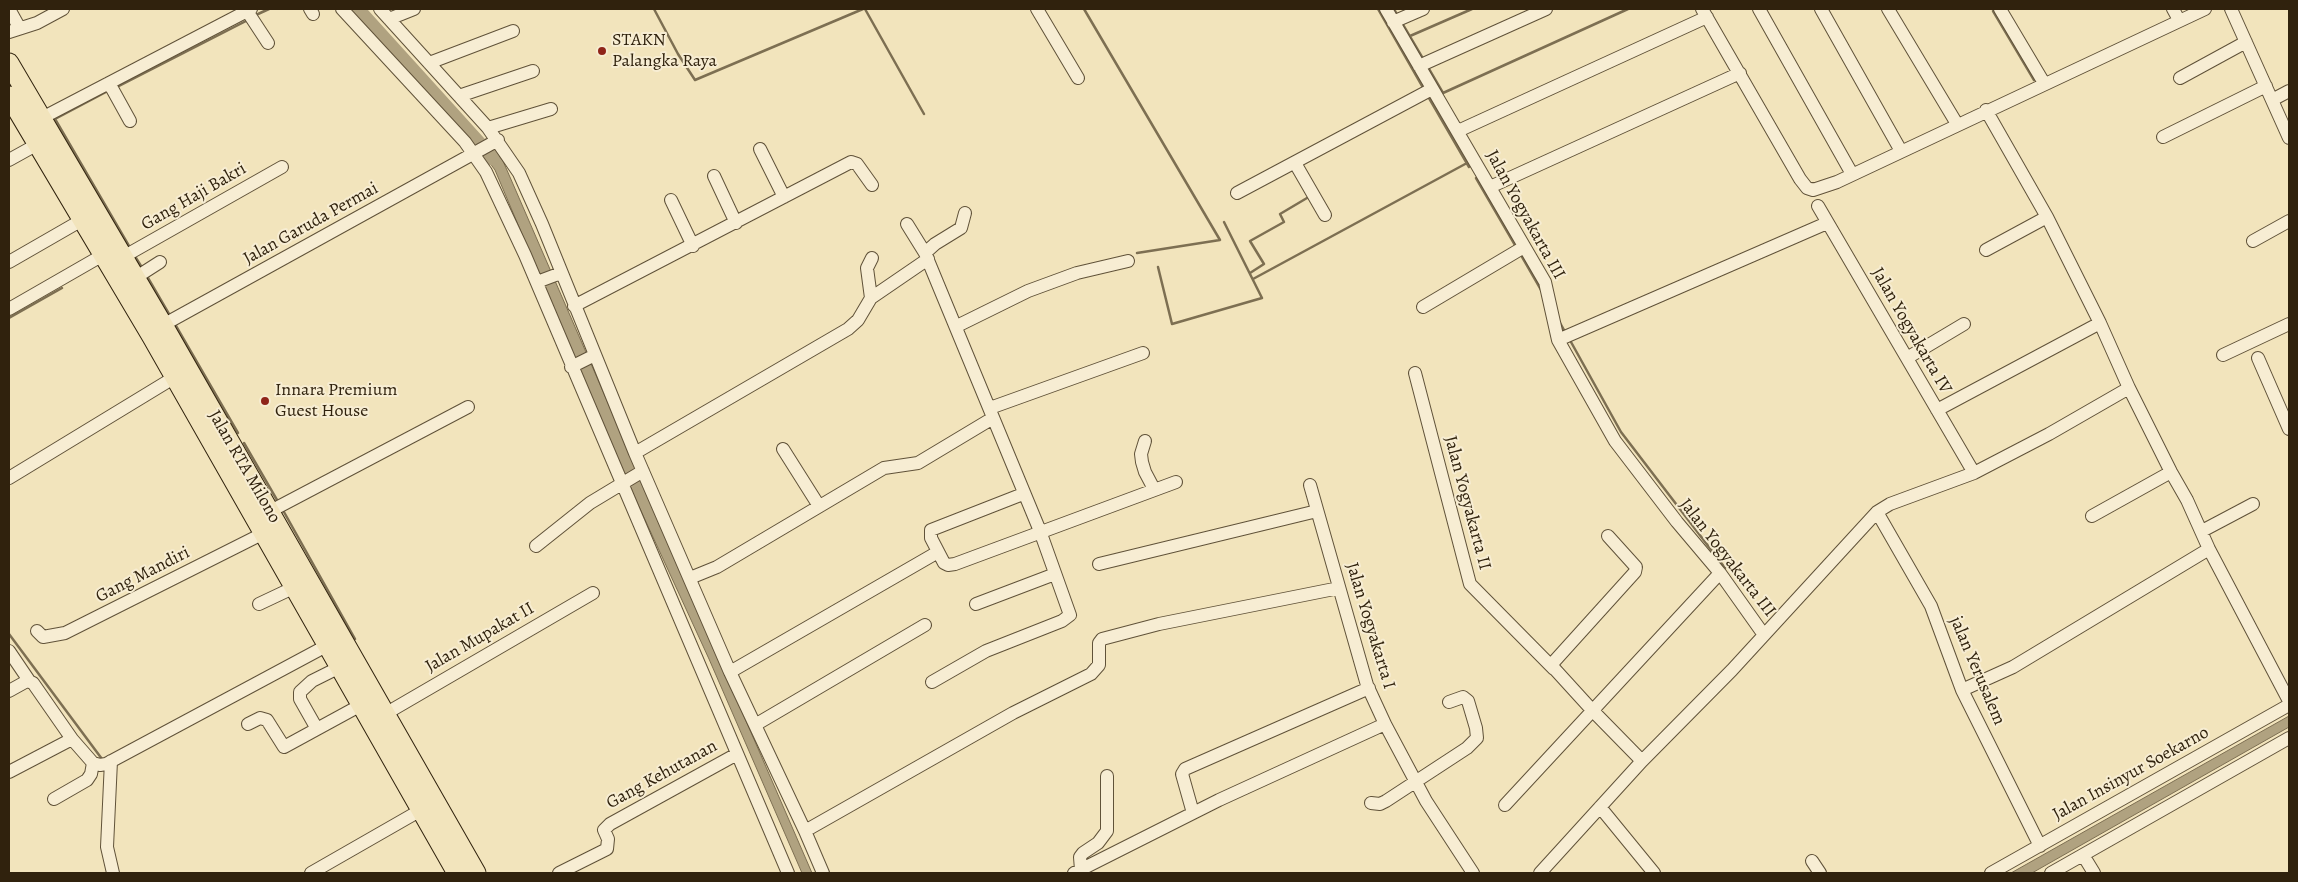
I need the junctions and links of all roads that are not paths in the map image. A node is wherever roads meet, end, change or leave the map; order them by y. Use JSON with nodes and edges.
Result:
{"nodes":[{"id":1,"x":9,"y":9,"type":"edge"},
{"id":2,"x":63,"y":9,"type":"edge"},
{"id":3,"x":342,"y":9,"type":"edge"},
{"id":4,"x":414,"y":9,"type":"edge"},
{"id":5,"x":1037,"y":9,"type":"edge"},
{"id":6,"x":1386,"y":9,"type":"edge"},
{"id":7,"x":1423,"y":9,"type":"edge"},
{"id":8,"x":1546,"y":9,"type":"edge"},
{"id":9,"x":1760,"y":9,"type":"edge"},
{"id":10,"x":1821,"y":9,"type":"edge"},
{"id":11,"x":1888,"y":9,"type":"edge"},
{"id":12,"x":2000,"y":9,"type":"edge"},
{"id":13,"x":2173,"y":9,"type":"edge"},
{"id":14,"x":2205,"y":9,"type":"edge"},
{"id":15,"x":2230,"y":9,"type":"edge"},
{"id":16,"x":249,"y":10,"type":"edge"},
{"id":17,"x":1704,"y":13,"type":"edge"},
{"id":18,"x":385,"y":14,"type":"edge"},
{"id":19,"x":2179,"y":20,"type":"junction"},
{"id":20,"x":1393,"y":22,"type":"junction"},
{"id":21,"x":14,"y":30,"type":"edge"},
{"id":22,"x":513,"y":32,"type":"dead end"},
{"id":23,"x":2246,"y":42,"type":"junction"},
{"id":24,"x":268,"y":43,"type":"dead end"},
{"id":25,"x":9,"y":63,"type":"edge"},
{"id":26,"x":429,"y":63,"type":"junction"},
{"id":27,"x":1419,"y":66,"type":"junction"},
{"id":28,"x":533,"y":71,"type":"dead end"},
{"id":29,"x":1740,"y":73,"type":"junction"},
{"id":30,"x":1078,"y":78,"type":"dead end"},
{"id":31,"x":2180,"y":78,"type":"dead end"},
{"id":32,"x":109,"y":83,"type":"junction"},
{"id":33,"x":2044,"y":83,"type":"junction"},
{"id":34,"x":2266,"y":86,"type":"junction"},
{"id":35,"x":1432,"y":89,"type":"junction"},
{"id":36,"x":2289,"y":91,"type":"edge"},
{"id":37,"x":459,"y":96,"type":"junction"},
{"id":38,"x":2272,"y":100,"type":"junction"},
{"id":39,"x":11,"y":106,"type":"edge"},
{"id":40,"x":551,"y":109,"type":"dead end"},
{"id":41,"x":1986,"y":110,"type":"junction"},
{"id":42,"x":40,"y":119,"type":"junction"},
{"id":43,"x":130,"y":121,"type":"dead end"},
{"id":44,"x":1957,"y":124,"type":"junction"},
{"id":45,"x":488,"y":128,"type":"junction"},
{"id":46,"x":1458,"y":131,"type":"junction"},
{"id":47,"x":2163,"y":138,"type":"dead end"},
{"id":48,"x":2289,"y":138,"type":"edge"},
{"id":49,"x":36,"y":145,"type":"junction"},
{"id":50,"x":486,"y":147,"type":"junction"},
{"id":51,"x":760,"y":149,"type":"dead end"},
{"id":52,"x":1901,"y":151,"type":"junction"},
{"id":53,"x":9,"y":160,"type":"edge"},
{"id":54,"x":1295,"y":163,"type":"junction"},
{"id":55,"x":282,"y":167,"type":"dead end"},
{"id":56,"x":1852,"y":174,"type":"junction"},
{"id":57,"x":714,"y":176,"type":"dead end"},
{"id":58,"x":872,"y":185,"type":"dead end"},
{"id":59,"x":1490,"y":187,"type":"junction"},
{"id":60,"x":1237,"y":193,"type":"dead end"},
{"id":61,"x":784,"y":197,"type":"junction"},
{"id":62,"x":671,"y":200,"type":"dead end"},
{"id":63,"x":1818,"y":206,"type":"dead end"},
{"id":64,"x":965,"y":214,"type":"dead end"},
{"id":65,"x":1325,"y":215,"type":"dead end"},
{"id":66,"x":2047,"y":217,"type":"junction"},
{"id":67,"x":82,"y":220,"type":"junction"},
{"id":68,"x":2289,"y":221,"type":"edge"},
{"id":69,"x":1827,"y":222,"type":"junction"},
{"id":70,"x":736,"y":223,"type":"junction"},
{"id":71,"x":907,"y":224,"type":"dead end"},
{"id":72,"x":2253,"y":241,"type":"dead end"},
{"id":73,"x":694,"y":246,"type":"junction"},
{"id":74,"x":1524,"y":247,"type":"junction"},
{"id":75,"x":1986,"y":250,"type":"dead end"},
{"id":76,"x":103,"y":255,"type":"junction"},
{"id":77,"x":927,"y":256,"type":"junction"},
{"id":78,"x":123,"y":257,"type":"junction"},
{"id":79,"x":872,"y":258,"type":"dead end"},
{"id":80,"x":1128,"y":260,"type":"dead end"},
{"id":81,"x":9,"y":262,"type":"edge"},
{"id":82,"x":160,"y":262,"type":"dead end"},
{"id":83,"x":559,"y":273,"type":"junction"},
{"id":84,"x":135,"y":278,"type":"junction"},
{"id":85,"x":539,"y":281,"type":"junction"},
{"id":86,"x":871,"y":298,"type":"junction"},
{"id":87,"x":574,"y":306,"type":"junction"},
{"id":88,"x":1423,"y":307,"type":"dead end"},
{"id":89,"x":9,"y":309,"type":"edge"},
{"id":90,"x":2100,"y":323,"type":"junction"},
{"id":91,"x":1964,"y":324,"type":"dead end"},
{"id":92,"x":2289,"y":324,"type":"edge"},
{"id":93,"x":163,"y":325,"type":"junction"},
{"id":94,"x":957,"y":326,"type":"junction"},
{"id":95,"x":1558,"y":340,"type":"junction"},
{"id":96,"x":1143,"y":353,"type":"dead end"},
{"id":97,"x":2223,"y":354,"type":"dead end"},
{"id":98,"x":1907,"y":358,"type":"junction"},
{"id":99,"x":2258,"y":358,"type":"dead end"},
{"id":100,"x":582,"y":361,"type":"junction"},
{"id":101,"x":1415,"y":373,"type":"dead end"},
{"id":102,"x":175,"y":377,"type":"junction"},
{"id":103,"x":2129,"y":388,"type":"junction"},
{"id":104,"x":468,"y":407,"type":"dead end"},
{"id":105,"x":1937,"y":410,"type":"junction"},
{"id":106,"x":991,"y":413,"type":"junction"},
{"id":107,"x":2289,"y":429,"type":"edge"},
{"id":108,"x":1145,"y":442,"type":"dead end"},
{"id":109,"x":783,"y":448,"type":"dead end"},
{"id":110,"x":635,"y":454,"type":"junction"},
{"id":111,"x":2171,"y":472,"type":"junction"},
{"id":112,"x":1974,"y":473,"type":"junction"},
{"id":113,"x":9,"y":478,"type":"edge"},
{"id":114,"x":632,"y":478,"type":"junction"},
{"id":115,"x":1176,"y":482,"type":"dead end"},
{"id":116,"x":1310,"y":485,"type":"dead end"},
{"id":117,"x":1154,"y":489,"type":"junction"},
{"id":118,"x":1023,"y":494,"type":"junction"},
{"id":119,"x":2253,"y":504,"type":"dead end"},
{"id":120,"x":819,"y":506,"type":"junction"},
{"id":121,"x":1317,"y":511,"type":"junction"},
{"id":122,"x":1877,"y":512,"type":"junction"},
{"id":123,"x":2092,"y":516,"type":"dead end"},
{"id":124,"x":263,"y":521,"type":"junction"},
{"id":125,"x":1040,"y":531,"type":"junction"},
{"id":126,"x":2202,"y":531,"type":"junction"},
{"id":127,"x":1608,"y":536,"type":"dead end"},
{"id":128,"x":536,"y":546,"type":"dead end"},
{"id":129,"x":2209,"y":549,"type":"junction"},
{"id":130,"x":938,"y":552,"type":"junction"},
{"id":131,"x":1099,"y":564,"type":"dead end"},
{"id":132,"x":1720,"y":573,"type":"junction"},
{"id":133,"x":1055,"y":574,"type":"junction"},
{"id":134,"x":690,"y":578,"type":"junction"},
{"id":135,"x":295,"y":587,"type":"junction"},
{"id":136,"x":1339,"y":588,"type":"junction"},
{"id":137,"x":593,"y":593,"type":"dead end"},
{"id":138,"x":259,"y":604,"type":"dead end"},
{"id":139,"x":976,"y":604,"type":"dead end"},
{"id":140,"x":924,"y":625,"type":"dead end"},
{"id":141,"x":37,"y":631,"type":"dead end"},
{"id":142,"x":1764,"y":635,"type":"junction"},
{"id":143,"x":328,"y":645,"type":"junction"},
{"id":144,"x":9,"y":651,"type":"edge"},
{"id":145,"x":340,"y":667,"type":"junction"},
{"id":146,"x":1554,"y":669,"type":"junction"},
{"id":147,"x":730,"y":672,"type":"junction"},
{"id":148,"x":30,"y":682,"type":"junction"},
{"id":149,"x":932,"y":682,"type":"dead end"},
{"id":150,"x":1369,"y":688,"type":"junction"},
{"id":151,"x":1962,"y":690,"type":"junction"},
{"id":152,"x":9,"y":691,"type":"edge"},
{"id":153,"x":2289,"y":701,"type":"edge"},
{"id":154,"x":1449,"y":702,"type":"dead end"},
{"id":155,"x":360,"y":705,"type":"junction"},
{"id":156,"x":2289,"y":705,"type":"edge"},
{"id":157,"x":1592,"y":710,"type":"junction"},
{"id":158,"x":385,"y":714,"type":"junction"},
{"id":159,"x":248,"y":724,"type":"dead end"},
{"id":160,"x":1385,"y":724,"type":"junction"},
{"id":161,"x":755,"y":725,"type":"junction"},
{"id":162,"x":316,"y":729,"type":"junction"},
{"id":163,"x":2289,"y":738,"type":"edge"},
{"id":164,"x":72,"y":739,"type":"junction"},
{"id":165,"x":736,"y":754,"type":"junction"},
{"id":166,"x":1642,"y":761,"type":"junction"},
{"id":167,"x":102,"y":763,"type":"junction"},
{"id":168,"x":9,"y":772,"type":"edge"},
{"id":169,"x":1107,"y":776,"type":"dead end"},
{"id":170,"x":412,"y":778,"type":"junction"},
{"id":171,"x":1416,"y":782,"type":"junction"},
{"id":172,"x":54,"y":799,"type":"dead end"},
{"id":173,"x":1371,"y":803,"type":"dead end"},
{"id":174,"x":1505,"y":805,"type":"dead end"},
{"id":175,"x":1600,"y":807,"type":"junction"},
{"id":176,"x":420,"y":810,"type":"junction"},
{"id":177,"x":1193,"y":813,"type":"junction"},
{"id":178,"x":805,"y":831,"type":"junction"},
{"id":179,"x":2040,"y":846,"type":"junction"},
{"id":180,"x":2083,"y":855,"type":"junction"},
{"id":181,"x":1812,"y":861,"type":"dead end"},
{"id":182,"x":1077,"y":872,"type":"edge"},
{"id":183,"x":113,"y":873,"type":"edge"},
{"id":184,"x":311,"y":873,"type":"edge"},
{"id":185,"x":457,"y":873,"type":"edge"},
{"id":186,"x":476,"y":873,"type":"edge"},
{"id":187,"x":559,"y":873,"type":"edge"},
{"id":188,"x":788,"y":873,"type":"edge"},
{"id":189,"x":822,"y":873,"type":"edge"},
{"id":190,"x":1473,"y":873,"type":"edge"},
{"id":191,"x":1540,"y":873,"type":"edge"},
{"id":192,"x":1654,"y":873,"type":"edge"},
{"id":193,"x":1820,"y":873,"type":"edge"},
{"id":194,"x":1991,"y":873,"type":"edge"},
{"id":195,"x":2051,"y":873,"type":"edge"},
{"id":196,"x":2094,"y":873,"type":"edge"}],
"edges":[{"from":1,"to":21,"type":"street"},
{"from":2,"to":21,"type":"street"},
{"from":3,"to":50,"type":"street"},
{"from":4,"to":18,"type":"street"},
{"from":5,"to":30,"type":"street"},
{"from":6,"to":20,"type":"street","name":"Jalan Yogyakarta III"},
{"from":7,"to":20,"type":"street"},
{"from":8,"to":27,"type":"street"},
{"from":9,"to":56,"type":"street"},
{"from":10,"to":52,"type":"street"},
{"from":11,"to":44,"type":"street"},
{"from":12,"to":33,"type":"street"},
{"from":13,"to":19,"type":"street"},
{"from":14,"to":19,"type":"street"},
{"from":15,"to":23,"type":"street"},
{"from":16,"to":24,"type":"street"},
{"from":16,"to":32,"type":"street"},
{"from":17,"to":29,"type":"street"},
{"from":17,"to":46,"type":"street"},
{"from":18,"to":26,"type":"street"},
{"from":19,"to":33,"type":"street"},
{"from":20,"to":27,"type":"street","name":"Jalan Yogyakarta III"},
{"from":22,"to":26,"type":"street"},
{"from":23,"to":31,"type":"street"},
{"from":23,"to":34,"type":"street"},
{"from":25,"to":42,"type":"highway","name":"Jalan RTA Milono"},
{"from":26,"to":37,"type":"street"},
{"from":27,"to":35,"type":"street","name":"Jalan Yogyakarta III"},
{"from":28,"to":37,"type":"street"},
{"from":29,"to":56,"type":"street"},
{"from":29,"to":59,"type":"street"},
{"from":32,"to":42,"type":"street"},
{"from":32,"to":43,"type":"street"},
{"from":33,"to":41,"type":"street"},
{"from":34,"to":38,"type":"street"},
{"from":34,"to":47,"type":"street"},
{"from":35,"to":46,"type":"street","name":"Jalan Yogyakarta III"},
{"from":35,"to":54,"type":"street"},
{"from":36,"to":38,"type":"street"},
{"from":37,"to":45,"type":"street"},
{"from":38,"to":48,"type":"street"},
{"from":39,"to":49,"type":"highway","name":"Jalan RTA Milono"},
{"from":40,"to":45,"type":"street"},
{"from":41,"to":44,"type":"street"},
{"from":41,"to":66,"type":"street"},
{"from":42,"to":78,"type":"highway","name":"Jalan RTA Milono"},
{"from":44,"to":52,"type":"street"},
{"from":45,"to":50,"type":"street"},
{"from":46,"to":59,"type":"street","name":"Jalan Yogyakarta III"},
{"from":49,"to":53,"type":"street"},
{"from":49,"to":67,"type":"highway","name":"Jalan RTA Milono"},
{"from":50,"to":83,"type":"street"},
{"from":50,"to":85,"type":"street"},
{"from":50,"to":93,"type":"street","name":"Jalan Garuda Permai"},
{"from":51,"to":61,"type":"street"},
{"from":52,"to":56,"type":"street"},
{"from":54,"to":60,"type":"street"},
{"from":54,"to":65,"type":"street"},
{"from":55,"to":78,"type":"street","name":"Gang Haji Bakri"},
{"from":57,"to":70,"type":"street"},
{"from":58,"to":61,"type":"street"},
{"from":59,"to":74,"type":"street","name":"Jalan Yogyakarta III"},
{"from":61,"to":70,"type":"street"},
{"from":62,"to":73,"type":"street"},
{"from":63,"to":69,"type":"street","name":"Jalan Yogyakarta IV"},
{"from":64,"to":77,"type":"street"},
{"from":66,"to":75,"type":"street"},
{"from":66,"to":90,"type":"street"},
{"from":67,"to":76,"type":"highway","name":"Jalan RTA Milono"},
{"from":67,"to":81,"type":"street"},
{"from":68,"to":72,"type":"street"},
{"from":69,"to":95,"type":"street"},
{"from":69,"to":98,"type":"street","name":"Jalan Yogyakarta IV"},
{"from":70,"to":73,"type":"street"},
{"from":71,"to":77,"type":"street"},
{"from":73,"to":87,"type":"street"},
{"from":74,"to":88,"type":"street"},
{"from":74,"to":95,"type":"street","name":"Jalan Yogyakarta III"},
{"from":76,"to":89,"type":"street"},
{"from":76,"to":102,"type":"highway","name":"Jalan RTA Milono"},
{"from":77,"to":86,"type":"street"},
{"from":77,"to":94,"type":"street"},
{"from":78,"to":84,"type":"highway","name":"Jalan RTA Milono"},
{"from":79,"to":86,"type":"street"},
{"from":80,"to":94,"type":"street"},
{"from":82,"to":84,"type":"street"},
{"from":83,"to":85,"type":"street"},
{"from":83,"to":87,"type":"street"},
{"from":84,"to":93,"type":"highway","name":"Jalan RTA Milono"},
{"from":85,"to":100,"type":"street"},
{"from":86,"to":110,"type":"street"},
{"from":87,"to":100,"type":"street"},
{"from":90,"to":103,"type":"street"},
{"from":90,"to":105,"type":"street"},
{"from":91,"to":98,"type":"street"},
{"from":92,"to":97,"type":"street"},
{"from":93,"to":124,"type":"highway","name":"Jalan RTA Milono"},
{"from":94,"to":106,"type":"street"},
{"from":95,"to":132,"type":"street","name":"Jalan Yogyakarta III"},
{"from":96,"to":106,"type":"street"},
{"from":98,"to":105,"type":"street","name":"Jalan Yogyakarta IV"},
{"from":99,"to":107,"type":"street"},
{"from":100,"to":110,"type":"street"},
{"from":100,"to":114,"type":"street"},
{"from":101,"to":146,"type":"street","name":"Jalan Yogyakarta II"},
{"from":102,"to":113,"type":"street"},
{"from":102,"to":124,"type":"highway","name":"Jalan RTA Milono"},
{"from":103,"to":111,"type":"street"},
{"from":103,"to":112,"type":"street"},
{"from":104,"to":124,"type":"street"},
{"from":105,"to":112,"type":"street","name":"Jalan Yogyakarta IV"},
{"from":106,"to":118,"type":"street"},
{"from":106,"to":120,"type":"street"},
{"from":108,"to":117,"type":"street"},
{"from":109,"to":120,"type":"street"},
{"from":110,"to":114,"type":"street"},
{"from":111,"to":123,"type":"street"},
{"from":111,"to":126,"type":"street"},
{"from":112,"to":122,"type":"street"},
{"from":114,"to":128,"type":"street"},
{"from":114,"to":134,"type":"street"},
{"from":114,"to":165,"type":"street"},
{"from":115,"to":117,"type":"street"},
{"from":116,"to":121,"type":"street","name":"Jalan Yogyakarta I"},
{"from":117,"to":125,"type":"street"},
{"from":118,"to":125,"type":"street"},
{"from":118,"to":130,"type":"street"},
{"from":119,"to":126,"type":"street"},
{"from":120,"to":134,"type":"street"},
{"from":121,"to":131,"type":"street"},
{"from":121,"to":136,"type":"street","name":"Jalan Yogyakarta I"},
{"from":122,"to":142,"type":"street"},
{"from":122,"to":151,"type":"street","name":"jalan Yerusalem"},
{"from":124,"to":135,"type":"highway","name":"Jalan RTA Milono"},
{"from":124,"to":141,"type":"street","name":"Gang Mandiri"},
{"from":124,"to":158,"type":"highway","name":"Jalan RTA Milono"},
{"from":125,"to":130,"type":"street"},
{"from":125,"to":133,"type":"street"},
{"from":126,"to":129,"type":"street"},
{"from":127,"to":146,"type":"street"},
{"from":129,"to":151,"type":"street"},
{"from":129,"to":153,"type":"street"},
{"from":130,"to":147,"type":"street"},
{"from":132,"to":142,"type":"street","name":"Jalan Yogyakarta III"},
{"from":132,"to":157,"type":"street"},
{"from":133,"to":139,"type":"street"},
{"from":133,"to":149,"type":"street"},
{"from":134,"to":147,"type":"street"},
{"from":135,"to":138,"type":"street"},
{"from":135,"to":143,"type":"highway","name":"Jalan RTA Milono"},
{"from":136,"to":150,"type":"street","name":"Jalan Yogyakarta I"},
{"from":136,"to":178,"type":"street"},
{"from":137,"to":158,"type":"street","name":"Jalan Mupakat II"},
{"from":140,"to":161,"type":"street"},
{"from":142,"to":166,"type":"street"},
{"from":143,"to":145,"type":"highway","name":"Jalan RTA Milono"},
{"from":143,"to":167,"type":"street"},
{"from":144,"to":148,"type":"street"},
{"from":145,"to":155,"type":"highway","name":"Jalan RTA Milono"},
{"from":145,"to":162,"type":"street"},
{"from":146,"to":157,"type":"street","name":"Jalan Yogyakarta II"},
{"from":147,"to":161,"type":"street"},
{"from":148,"to":152,"type":"street"},
{"from":148,"to":164,"type":"street"},
{"from":150,"to":160,"type":"street","name":"Jalan Yogyakarta I"},
{"from":150,"to":177,"type":"street"},
{"from":151,"to":179,"type":"street","name":"jalan Yerusalem"},
{"from":154,"to":171,"type":"street"},
{"from":155,"to":162,"type":"street"},
{"from":155,"to":170,"type":"highway","name":"Jalan RTA Milono"},
{"from":156,"to":179,"type":"street","name":"Jalan Insinyur Soekarno"},
{"from":157,"to":166,"type":"street","name":"Jalan Yogyakarta II"},
{"from":157,"to":174,"type":"street"},
{"from":158,"to":170,"type":"highway","name":"Jalan RTA Milono"},
{"from":159,"to":162,"type":"street"},
{"from":160,"to":171,"type":"street","name":"Jalan Yogyakarta I"},
{"from":160,"to":177,"type":"street"},
{"from":161,"to":178,"type":"street"},
{"from":163,"to":180,"type":"street"},
{"from":164,"to":167,"type":"street"},
{"from":164,"to":168,"type":"street"},
{"from":165,"to":187,"type":"street","name":"Gang Kehutanan"},
{"from":165,"to":188,"type":"street"},
{"from":166,"to":175,"type":"street"},
{"from":167,"to":172,"type":"street"},
{"from":167,"to":183,"type":"street"},
{"from":169,"to":182,"type":"street"},
{"from":170,"to":176,"type":"highway","name":"Jalan RTA Milono"},
{"from":170,"to":186,"type":"highway","name":"Jalan RTA Milono"},
{"from":171,"to":173,"type":"street"},
{"from":171,"to":190,"type":"street","name":"Jalan Yogyakarta I"},
{"from":175,"to":191,"type":"street"},
{"from":175,"to":192,"type":"street"},
{"from":176,"to":184,"type":"street"},
{"from":176,"to":185,"type":"highway","name":"Jalan RTA Milono"},
{"from":177,"to":182,"type":"street"},
{"from":178,"to":189,"type":"street"},
{"from":179,"to":194,"type":"street","name":"Jalan Insinyur Soekarno"},
{"from":180,"to":195,"type":"street"},
{"from":180,"to":196,"type":"street"},
{"from":181,"to":193,"type":"street"}]}
